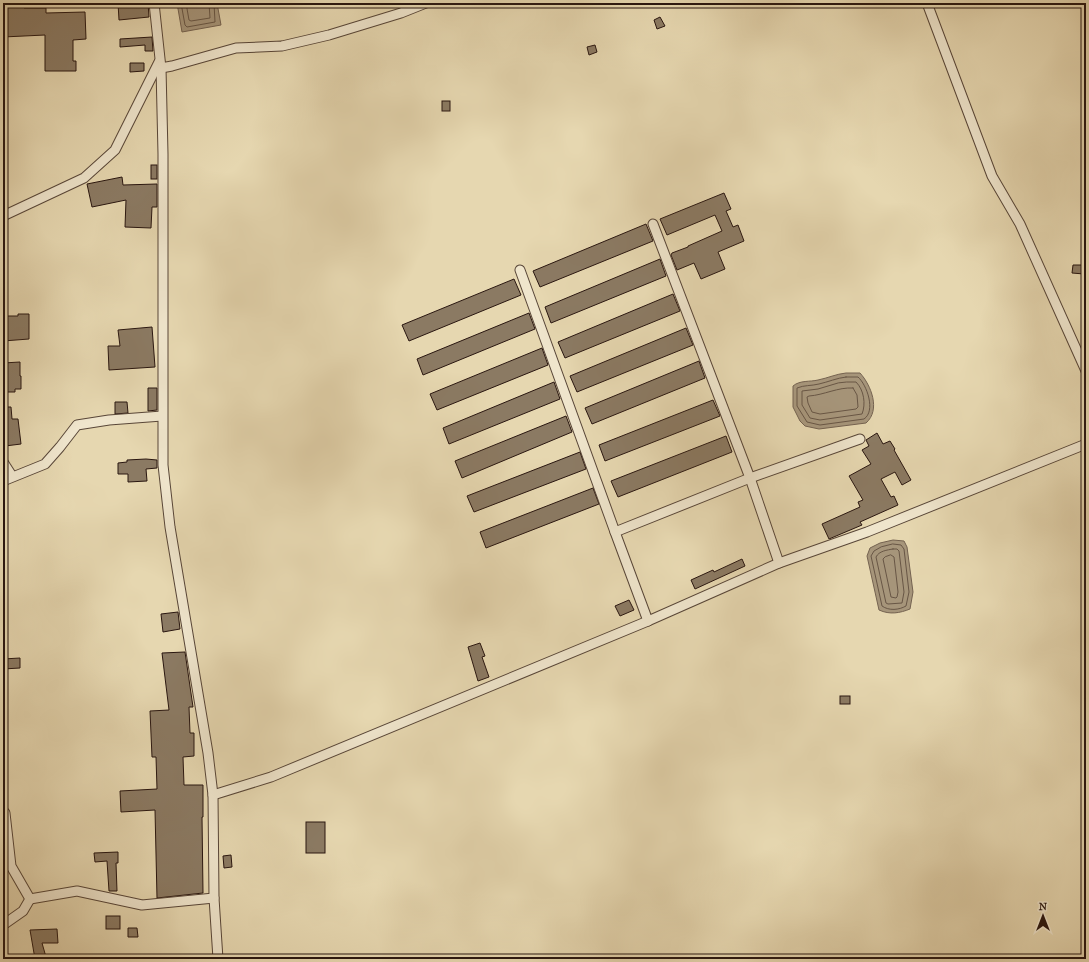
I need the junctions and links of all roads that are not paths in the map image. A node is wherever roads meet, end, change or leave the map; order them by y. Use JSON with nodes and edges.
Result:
{"nodes":[{"id":1,"x":154,"y":3,"type":"edge"},
{"id":2,"x":426,"y":3,"type":"edge"},
{"id":3,"x":927,"y":3,"type":"edge"},
{"id":4,"x":160,"y":65,"type":"junction"},
{"id":5,"x":3,"y":216,"type":"edge"},
{"id":6,"x":653,"y":224,"type":"dead end"},
{"id":7,"x":520,"y":270,"type":"dead end"},
{"id":8,"x":1086,"y":372,"type":"edge"},
{"id":9,"x":162,"y":416,"type":"junction"},
{"id":10,"x":860,"y":439,"type":"dead end"},
{"id":11,"x":1086,"y":444,"type":"edge"},
{"id":12,"x":3,"y":462,"type":"edge"},
{"id":13,"x":12,"y":476,"type":"junction"},
{"id":14,"x":750,"y":478,"type":"junction"},
{"id":15,"x":3,"y":481,"type":"edge"},
{"id":16,"x":615,"y":532,"type":"junction"},
{"id":17,"x":779,"y":563,"type":"junction"},
{"id":18,"x":648,"y":621,"type":"junction"},
{"id":19,"x":212,"y":795,"type":"junction"},
{"id":20,"x":3,"y":811,"type":"edge"},
{"id":21,"x":214,"y":898,"type":"junction"},
{"id":22,"x":30,"y":899,"type":"junction"},
{"id":23,"x":3,"y":925,"type":"edge"},
{"id":24,"x":218,"y":959,"type":"edge"}],
"edges":[{"from":1,"to":4,"type":"street"},
{"from":2,"to":4,"type":"street"},
{"from":3,"to":8,"type":"street"},
{"from":4,"to":5,"type":"street"},
{"from":4,"to":9,"type":"street"},
{"from":6,"to":14,"type":"street"},
{"from":7,"to":16,"type":"street"},
{"from":9,"to":13,"type":"street"},
{"from":9,"to":19,"type":"street"},
{"from":10,"to":14,"type":"street"},
{"from":11,"to":17,"type":"street"},
{"from":12,"to":13,"type":"street"},
{"from":13,"to":15,"type":"street"},
{"from":14,"to":16,"type":"street"},
{"from":14,"to":17,"type":"street"},
{"from":16,"to":18,"type":"street"},
{"from":17,"to":18,"type":"street"},
{"from":18,"to":19,"type":"street"},
{"from":19,"to":21,"type":"street"},
{"from":20,"to":22,"type":"street"},
{"from":21,"to":22,"type":"street"},
{"from":21,"to":24,"type":"street"},
{"from":22,"to":23,"type":"street"}]}
